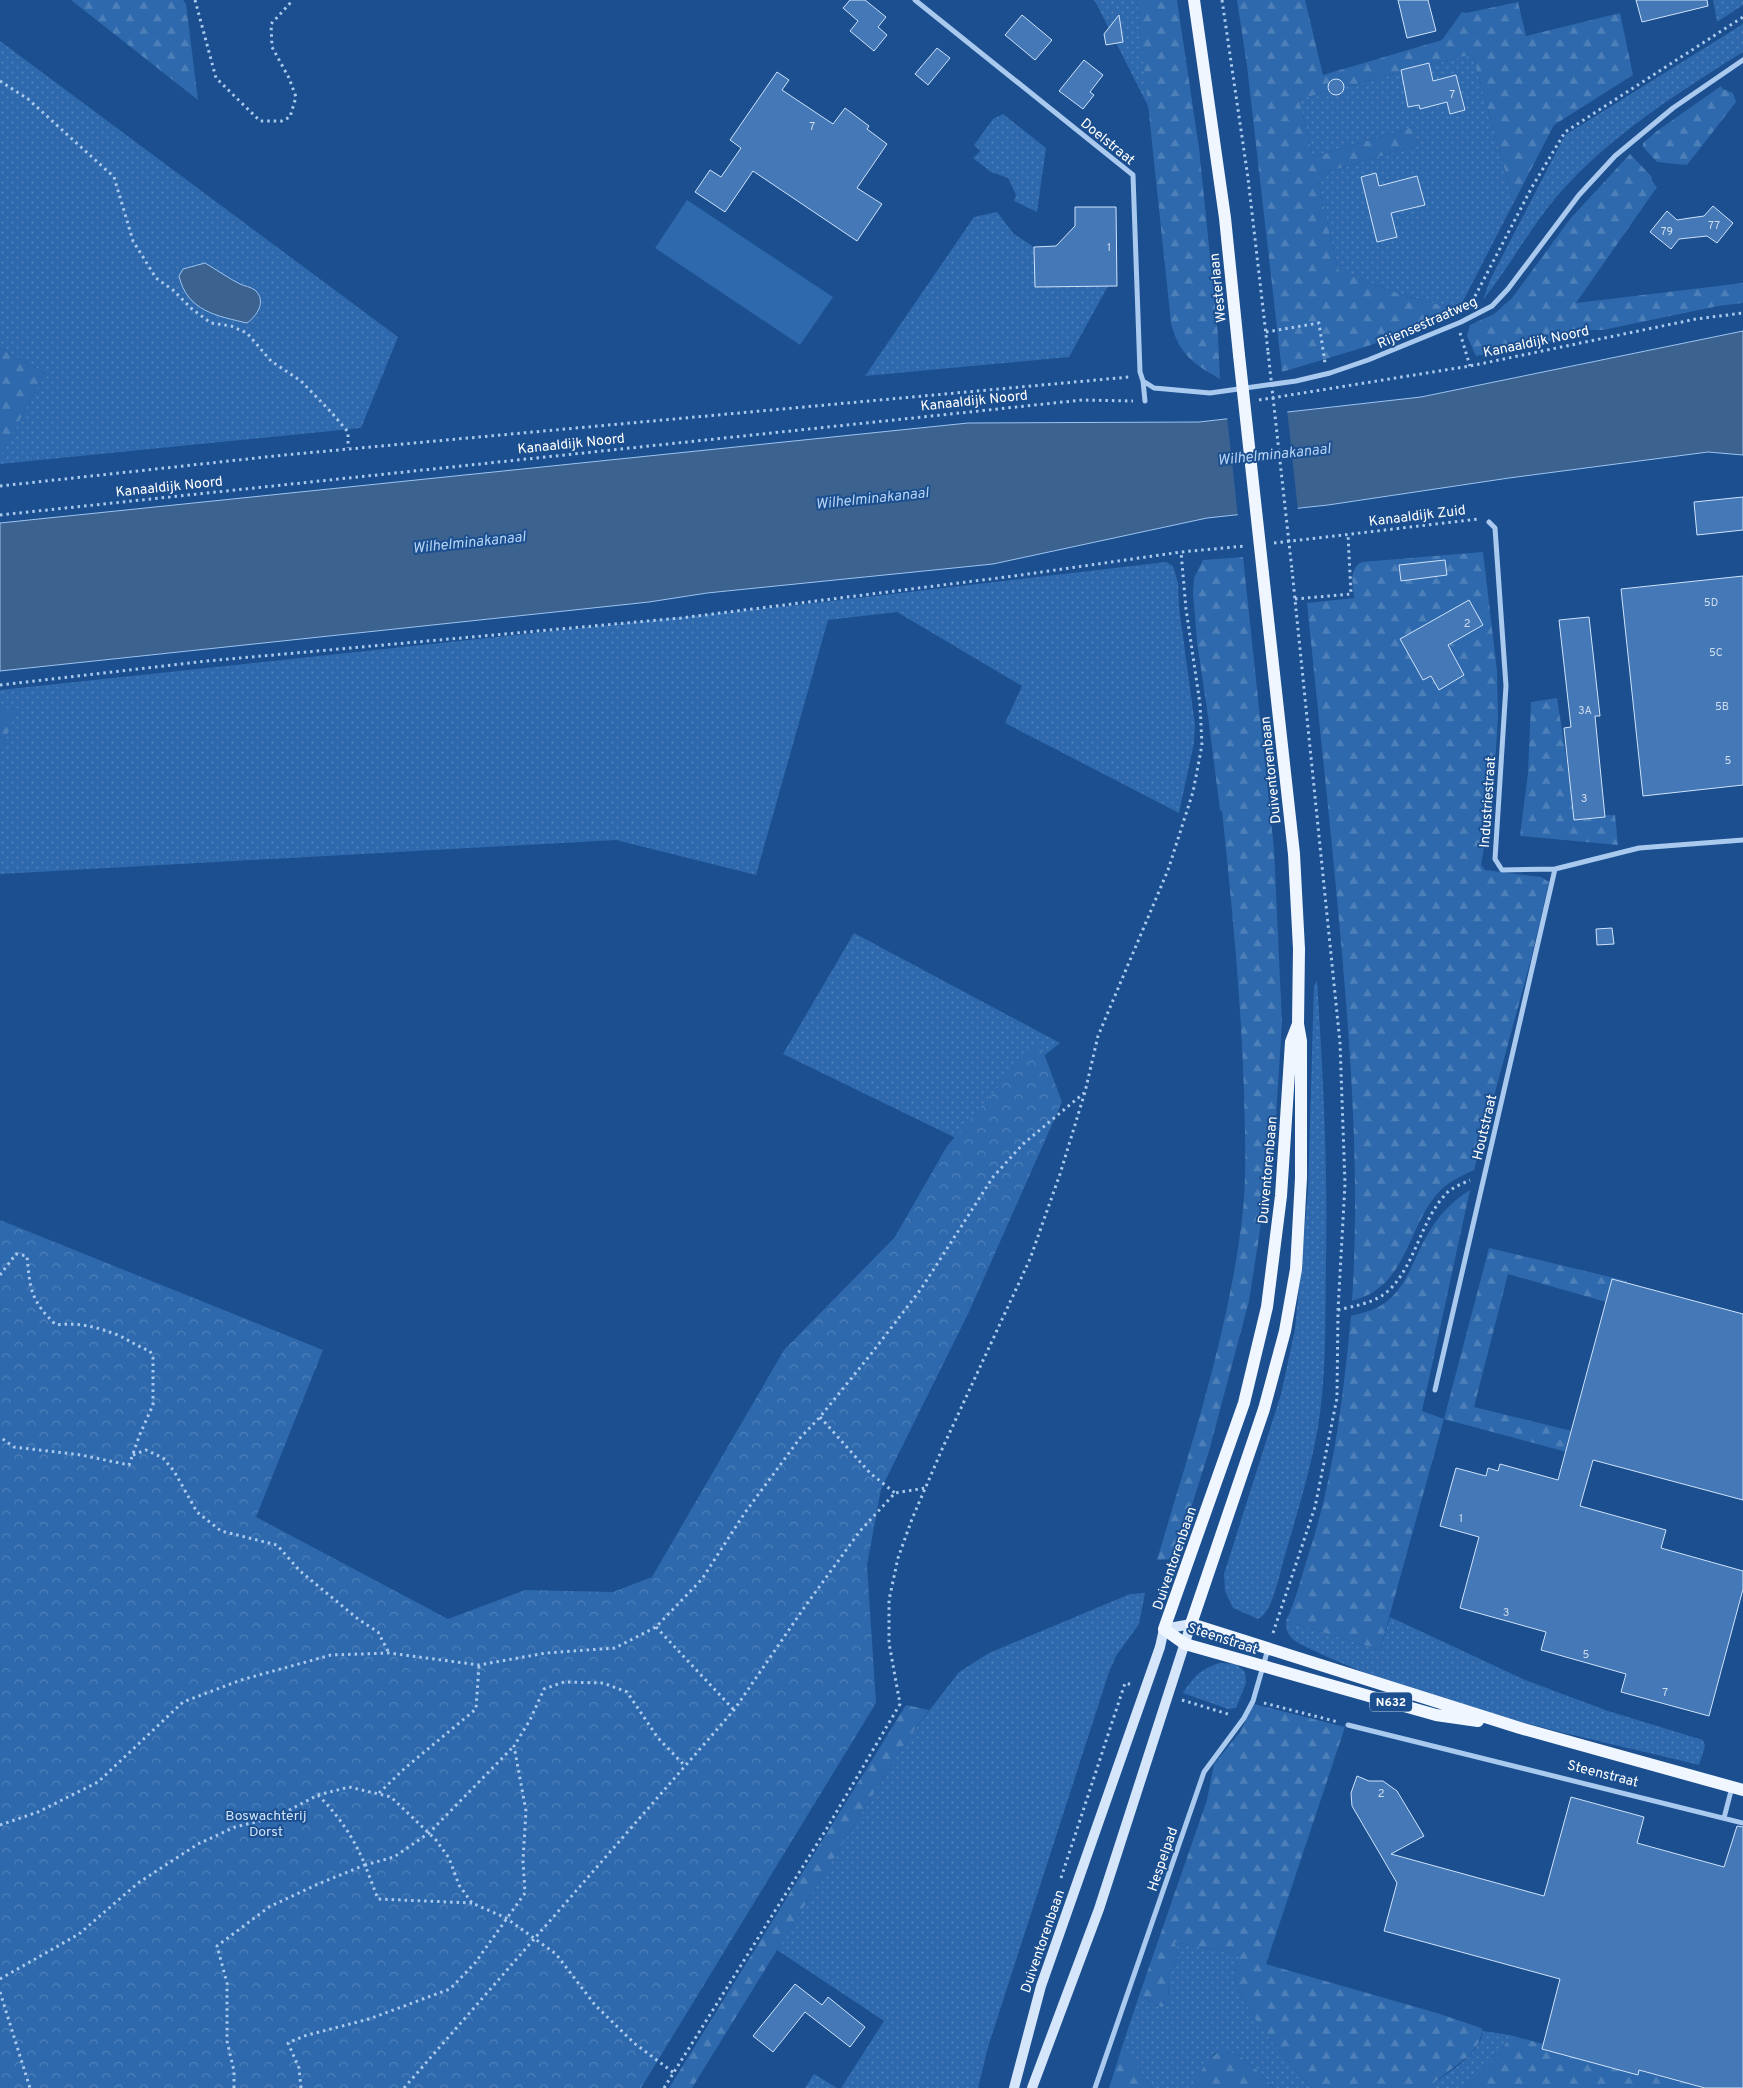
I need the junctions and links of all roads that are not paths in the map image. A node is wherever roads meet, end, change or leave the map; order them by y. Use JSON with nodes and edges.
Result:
{"nodes":[{"id":1,"x":916,"y":0,"type":"edge"},
{"id":2,"x":1194,"y":0,"type":"edge"},
{"id":3,"x":1743,"y":60,"type":"edge"},
{"id":4,"x":1144,"y":381,"type":"junction"},
{"id":5,"x":1145,"y":402,"type":"road end"},
{"id":6,"x":1489,"y":522,"type":"road end"},
{"id":7,"x":1263,"y":574,"type":"joint"},
{"id":8,"x":1743,"y":840,"type":"edge"},
{"id":9,"x":1556,"y":869,"type":"junction"},
{"id":10,"x":1298,"y":1024,"type":"junction"},
{"id":11,"x":1435,"y":1390,"type":"dead end"},
{"id":12,"x":1191,"y":1624,"type":"junction"},
{"id":13,"x":1164,"y":1629,"type":"junction"},
{"id":14,"x":1185,"y":1644,"type":"junction"},
{"id":15,"x":1269,"y":1648,"type":"junction"},
{"id":16,"x":1263,"y":1666,"type":"junction"},
{"id":17,"x":1348,"y":1725,"type":"road end"},
{"id":18,"x":1520,"y":1728,"type":"junction"},
{"id":19,"x":1737,"y":1788,"type":"edge"},
{"id":20,"x":1724,"y":1818,"type":"junction"},
{"id":21,"x":1743,"y":1823,"type":"edge"},
{"id":22,"x":1014,"y":2088,"type":"edge"},
{"id":23,"x":1032,"y":2088,"type":"edge"},
{"id":24,"x":1095,"y":2088,"type":"edge"}],
"edges":[{"from":1,"to":4,"type":"street","name":"Doelstraat"},
{"from":2,"to":7,"type":"main road","name":"Westerlaan","bridge":true},
{"from":3,"to":4,"type":"street","name":"Rijensestraatweg"},
{"from":4,"to":5,"type":"street","name":"Doelstraat"},
{"from":6,"to":9,"type":"street","name":"Industriestraat"},
{"from":7,"to":10,"type":"main road","name":"Duiventorenbaan"},
{"from":8,"to":9,"type":"street","name":"Industriestraat"},
{"from":9,"to":11,"type":"street","name":"Houtstraat"},
{"from":10,"to":12,"type":"main road","name":"Duiventorenbaan"},
{"from":10,"to":13,"type":"main road","name":"Duiventorenbaan"},
{"from":12,"to":13,"type":"main road","name":"Steenstraat","number":"N632"},
{"from":12,"to":14,"type":"main road","name":"Duiventorenbaan"},
{"from":12,"to":15,"type":"main road","name":"Steenstraat","number":"N632"},
{"from":13,"to":14,"type":"main road","name":"Steenstraat","number":"N632"},
{"from":13,"to":22,"type":"main road","name":"Duiventorenbaan"},
{"from":14,"to":16,"type":"main road","name":"Steenstraat","number":"N632"},
{"from":14,"to":23,"type":"main road","name":"Duiventorenbaan"},
{"from":15,"to":16,"type":"street","name":"Hespelpad"},
{"from":15,"to":18,"type":"main road","name":"Steenstraat","number":"N632"},
{"from":16,"to":18,"type":"main road","name":"Steenstraat","number":"N632"},
{"from":16,"to":24,"type":"street","name":"Hespelpad"},
{"from":17,"to":20,"type":"street","name":"Steenstraat"},
{"from":18,"to":19,"type":"main road","name":"Steenstraat","number":"N632"},
{"from":19,"to":20,"type":"street"},
{"from":20,"to":21,"type":"street","name":"Steenstraat"}]}
